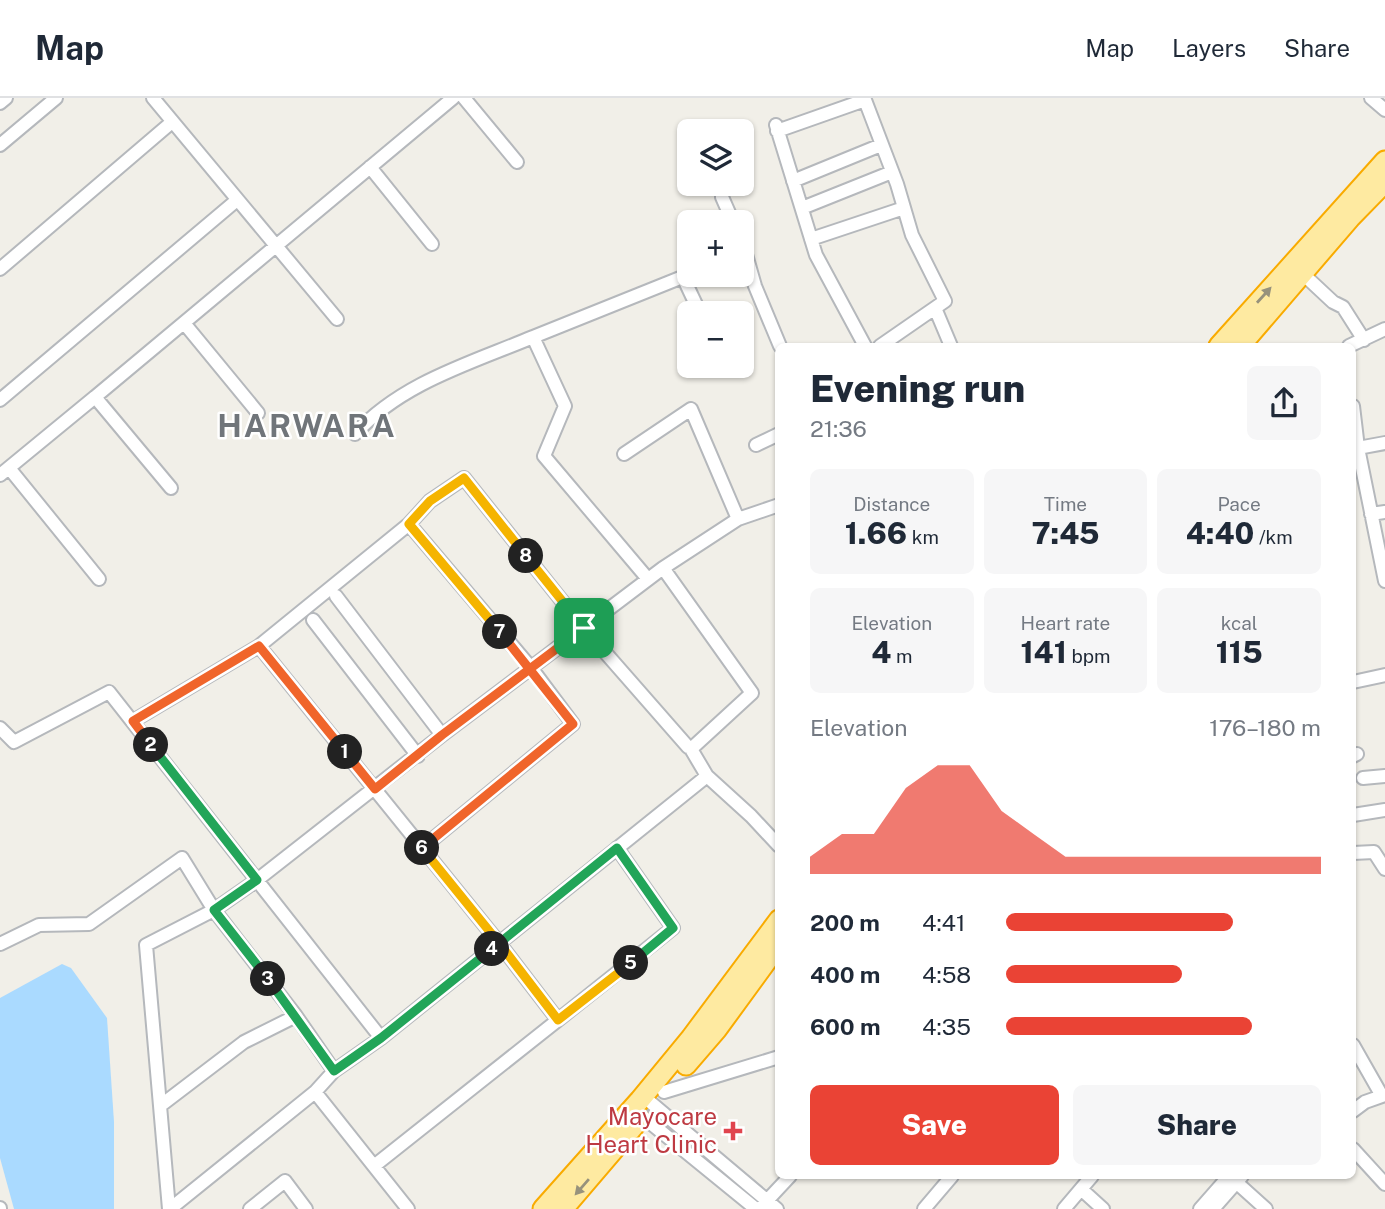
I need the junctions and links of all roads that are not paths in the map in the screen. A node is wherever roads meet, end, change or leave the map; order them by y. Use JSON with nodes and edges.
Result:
{"nodes":[{"id":1,"x":6,"y":98,"type":"edge"},
{"id":2,"x":56,"y":98,"type":"edge"},
{"id":3,"x":153,"y":98,"type":"edge"},
{"id":4,"x":453,"y":98,"type":"edge"},
{"id":5,"x":464,"y":98,"type":"edge"},
{"id":6,"x":1371,"y":98,"type":"edge"},
{"id":7,"x":0,"y":103,"type":"edge"},
{"id":8,"x":1385,"y":110,"type":"edge"},
{"id":9,"x":172,"y":122,"type":"junction"},
{"id":10,"x":0,"y":145,"type":"edge"},
{"id":11,"x":881,"y":145,"type":"junction"},
{"id":12,"x":1385,"y":161,"type":"edge"},
{"id":13,"x":517,"y":162,"type":"dead end"},
{"id":14,"x":370,"y":167,"type":"junction"},
{"id":15,"x":892,"y":172,"type":"junction"},
{"id":16,"x":793,"y":181,"type":"junction"},
{"id":17,"x":1385,"y":182,"type":"edge"},
{"id":18,"x":722,"y":197,"type":"dead end"},
{"id":19,"x":237,"y":200,"type":"junction"},
{"id":20,"x":802,"y":208,"type":"junction"},
{"id":21,"x":904,"y":208,"type":"junction"},
{"id":22,"x":728,"y":210,"type":"edge"},
{"id":23,"x":811,"y":239,"type":"junction"},
{"id":24,"x":432,"y":244,"type":"dead end"},
{"id":25,"x":276,"y":246,"type":"junction"},
{"id":26,"x":0,"y":269,"type":"edge"},
{"id":27,"x":1303,"y":274,"type":"junction"},
{"id":28,"x":677,"y":279,"type":"edge"},
{"id":29,"x":754,"y":283,"type":"edge"},
{"id":30,"x":935,"y":308,"type":"junction"},
{"id":31,"x":337,"y":319,"type":"dead end"},
{"id":32,"x":184,"y":323,"type":"junction"},
{"id":33,"x":1385,"y":329,"type":"edge"},
{"id":34,"x":533,"y":337,"type":"junction"},
{"id":35,"x":1364,"y":340,"type":"junction"},
{"id":36,"x":779,"y":343,"type":"edge"},
{"id":37,"x":863,"y":343,"type":"edge"},
{"id":38,"x":884,"y":343,"type":"edge"},
{"id":39,"x":950,"y":343,"type":"edge"},
{"id":40,"x":1222,"y":343,"type":"edge"},
{"id":41,"x":1243,"y":343,"type":"edge"},
{"id":42,"x":1356,"y":343,"type":"edge"},
{"id":43,"x":95,"y":397,"type":"junction"},
{"id":44,"x":0,"y":400,"type":"edge"},
{"id":45,"x":258,"y":413,"type":"dead end"},
{"id":46,"x":1356,"y":431,"type":"edge"},
{"id":47,"x":355,"y":434,"type":"dead end"},
{"id":48,"x":775,"y":436,"type":"edge"},
{"id":49,"x":1385,"y":443,"type":"edge"},
{"id":50,"x":756,"y":445,"type":"dead end"},
{"id":51,"x":1358,"y":448,"type":"junction"},
{"id":52,"x":624,"y":454,"type":"dead end"},
{"id":53,"x":4,"y":471,"type":"edge"},
{"id":54,"x":171,"y":488,"type":"dead end"},
{"id":55,"x":775,"y":506,"type":"edge"},
{"id":56,"x":1385,"y":512,"type":"edge"},
{"id":57,"x":1371,"y":514,"type":"junction"},
{"id":58,"x":738,"y":519,"type":"junction"},
{"id":59,"x":409,"y":524,"type":"junction"},
{"id":60,"x":663,"y":568,"type":"junction"},
{"id":61,"x":99,"y":579,"type":"dead end"},
{"id":62,"x":648,"y":579,"type":"junction"},
{"id":63,"x":1385,"y":580,"type":"edge"},
{"id":64,"x":336,"y":596,"type":"dead end"},
{"id":65,"x":313,"y":620,"type":"dead end"},
{"id":66,"x":584,"y":628,"type":"junction"},
{"id":67,"x":259,"y":646,"type":"junction"},
{"id":68,"x":532,"y":669,"type":"junction"},
{"id":69,"x":1385,"y":676,"type":"edge"},
{"id":70,"x":1356,"y":681,"type":"edge"},
{"id":71,"x":133,"y":721,"type":"junction"},
{"id":72,"x":0,"y":729,"type":"edge"},
{"id":73,"x":442,"y":735,"type":"junction"},
{"id":74,"x":688,"y":747,"type":"dead end"},
{"id":75,"x":418,"y":756,"type":"junction"},
{"id":76,"x":707,"y":776,"type":"junction"},
{"id":77,"x":1385,"y":776,"type":"edge"},
{"id":78,"x":1363,"y":778,"type":"dead end"},
{"id":79,"x":375,"y":789,"type":"junction"},
{"id":80,"x":1385,"y":810,"type":"edge"},
{"id":81,"x":1356,"y":815,"type":"edge"},
{"id":82,"x":775,"y":842,"type":"edge"},
{"id":83,"x":422,"y":848,"type":"junction"},
{"id":84,"x":617,"y":848,"type":"junction"},
{"id":85,"x":1356,"y":853,"type":"edge"},
{"id":86,"x":1385,"y":869,"type":"edge"},
{"id":87,"x":257,"y":880,"type":"junction"},
{"id":88,"x":214,"y":910,"type":"junction"},
{"id":89,"x":775,"y":924,"type":"edge"},
{"id":90,"x":499,"y":943,"type":"junction"},
{"id":91,"x":0,"y":944,"type":"edge"},
{"id":92,"x":775,"y":949,"type":"edge"},
{"id":93,"x":296,"y":1016,"type":"junction"},
{"id":94,"x":558,"y":1020,"type":"junction"},
{"id":95,"x":381,"y":1038,"type":"junction"},
{"id":96,"x":1356,"y":1050,"type":"edge"},
{"id":97,"x":775,"y":1058,"type":"edge"},
{"id":98,"x":334,"y":1071,"type":"junction"},
{"id":99,"x":315,"y":1092,"type":"junction"},
{"id":100,"x":1383,"y":1096,"type":"edge"},
{"id":101,"x":647,"y":1104,"type":"junction"},
{"id":102,"x":160,"y":1106,"type":"junction"},
{"id":103,"x":1356,"y":1109,"type":"edge"},
{"id":104,"x":1356,"y":1152,"type":"edge"},
{"id":105,"x":374,"y":1166,"type":"junction"},
{"id":106,"x":788,"y":1179,"type":"edge"},
{"id":107,"x":949,"y":1179,"type":"edge"},
{"id":108,"x":1090,"y":1179,"type":"edge"},
{"id":109,"x":1235,"y":1179,"type":"edge"},
{"id":110,"x":1235,"y":1179,"type":"edge"},
{"id":111,"x":1237,"y":1179,"type":"edge"},
{"id":112,"x":1385,"y":1184,"type":"edge"},
{"id":113,"x":1081,"y":1189,"type":"junction"},
{"id":114,"x":765,"y":1207,"type":"edge"},
{"id":115,"x":169,"y":1209,"type":"edge"},
{"id":116,"x":250,"y":1209,"type":"edge"},
{"id":117,"x":306,"y":1209,"type":"edge"},
{"id":118,"x":408,"y":1209,"type":"edge"},
{"id":119,"x":543,"y":1209,"type":"edge"},
{"id":120,"x":563,"y":1209,"type":"edge"},
{"id":121,"x":924,"y":1209,"type":"edge"},
{"id":122,"x":1064,"y":1209,"type":"edge"},
{"id":123,"x":1103,"y":1209,"type":"edge"},
{"id":124,"x":1200,"y":1209,"type":"edge"},
{"id":125,"x":1213,"y":1209,"type":"edge"},
{"id":126,"x":1266,"y":1209,"type":"edge"}],
"edges":[{"from":1,"to":7,"type":"street"},
{"from":2,"to":10,"type":"street"},
{"from":3,"to":9,"type":"street"},
{"from":4,"to":14,"type":"street"},
{"from":5,"to":13,"type":"street"},
{"from":6,"to":8,"type":"street"},
{"from":9,"to":19,"type":"street"},
{"from":9,"to":26,"type":"street"},
{"from":11,"to":15,"type":"street"},
{"from":11,"to":16,"type":"street"},
{"from":11,"to":16,"type":"street"},
{"from":40,"to":12,"type":"highway","one_way":true},
{"from":14,"to":24,"type":"street"},
{"from":14,"to":25,"type":"street"},
{"from":15,"to":20,"type":"street"},
{"from":15,"to":21,"type":"street"},
{"from":16,"to":20,"type":"street"},
{"from":17,"to":27,"type":"highway"},
{"from":18,"to":22,"type":"street"},
{"from":19,"to":25,"type":"street"},
{"from":19,"to":44,"type":"street"},
{"from":20,"to":23,"type":"street"},
{"from":21,"to":23,"type":"street"},
{"from":21,"to":30,"type":"street"},
{"from":23,"to":37,"type":"street"},
{"from":25,"to":31,"type":"street"},
{"from":25,"to":32,"type":"street"},
{"from":27,"to":35,"type":"street"},
{"from":27,"to":41,"type":"highway"},
{"from":28,"to":34,"type":"street"},
{"from":29,"to":36,"type":"street"},
{"from":30,"to":38,"type":"street"},
{"from":30,"to":39,"type":"street"},
{"from":32,"to":43,"type":"street"},
{"from":32,"to":45,"type":"street"},
{"from":33,"to":35,"type":"street"},
{"from":34,"to":47,"type":"street"},
{"from":34,"to":62,"type":"street"},
{"from":35,"to":42,"type":"street"},
{"from":43,"to":53,"type":"street"},
{"from":43,"to":54,"type":"street"},
{"from":46,"to":51,"type":"street"},
{"from":48,"to":50,"type":"street"},
{"from":49,"to":51,"type":"street"},
{"from":51,"to":57,"type":"street"},
{"from":52,"to":58,"type":"street"},
{"from":53,"to":61,"type":"street"},
{"from":55,"to":58,"type":"street"},
{"from":56,"to":57,"type":"street"},
{"from":57,"to":63,"type":"street"},
{"from":58,"to":60,"type":"street"},
{"from":59,"to":66,"type":"street"},
{"from":59,"to":67,"type":"street"},
{"from":59,"to":68,"type":"street"},
{"from":60,"to":62,"type":"street"},
{"from":60,"to":76,"type":"street"},
{"from":62,"to":66,"type":"street"},
{"from":64,"to":73,"type":"street"},
{"from":65,"to":75,"type":"street"},
{"from":66,"to":68,"type":"street"},
{"from":66,"to":74,"type":"street"},
{"from":67,"to":71,"type":"street"},
{"from":67,"to":79,"type":"street"},
{"from":68,"to":73,"type":"street"},
{"from":68,"to":83,"type":"street"},
{"from":69,"to":70,"type":"street"},
{"from":71,"to":72,"type":"street"},
{"from":71,"to":87,"type":"street"},
{"from":73,"to":75,"type":"street"},
{"from":75,"to":79,"type":"street"},
{"from":76,"to":82,"type":"street"},
{"from":76,"to":84,"type":"street"},
{"from":77,"to":78,"type":"street"},
{"from":79,"to":83,"type":"street"},
{"from":79,"to":87,"type":"street"},
{"from":80,"to":81,"type":"street"},
{"from":83,"to":90,"type":"street"},
{"from":84,"to":90,"type":"street"},
{"from":84,"to":94,"type":"street"},
{"from":85,"to":86,"type":"street"},
{"from":87,"to":88,"type":"street"},
{"from":87,"to":95,"type":"street"},
{"from":88,"to":91,"type":"street"},
{"from":88,"to":93,"type":"street"},
{"from":88,"to":102,"type":"street"},
{"from":89,"to":101,"type":"highway"},
{"from":90,"to":94,"type":"street"},
{"from":90,"to":95,"type":"street"},
{"from":92,"to":101,"type":"highway"},
{"from":93,"to":98,"type":"street"},
{"from":93,"to":102,"type":"street"},
{"from":94,"to":105,"type":"street"},
{"from":95,"to":98,"type":"street"},
{"from":96,"to":100,"type":"street"},
{"from":97,"to":101,"type":"street"},
{"from":98,"to":99,"type":"street"},
{"from":99,"to":105,"type":"street"},
{"from":99,"to":115,"type":"street"},
{"from":100,"to":103,"type":"street"},
{"from":101,"to":114,"type":"street"},
{"from":101,"to":119,"type":"highway"},
{"from":101,"to":120,"type":"highway","one_way":true},
{"from":102,"to":115,"type":"street"},
{"from":104,"to":112,"type":"street"},
{"from":105,"to":118,"type":"street"},
{"from":106,"to":114,"type":"street"},
{"from":107,"to":121,"type":"street"},
{"from":108,"to":113,"type":"street"},
{"from":109,"to":124,"type":"street"},
{"from":110,"to":125,"type":"street"},
{"from":111,"to":126,"type":"street"},
{"from":113,"to":122,"type":"street"},
{"from":113,"to":123,"type":"street"},
{"from":116,"to":117,"type":"street"}]}
